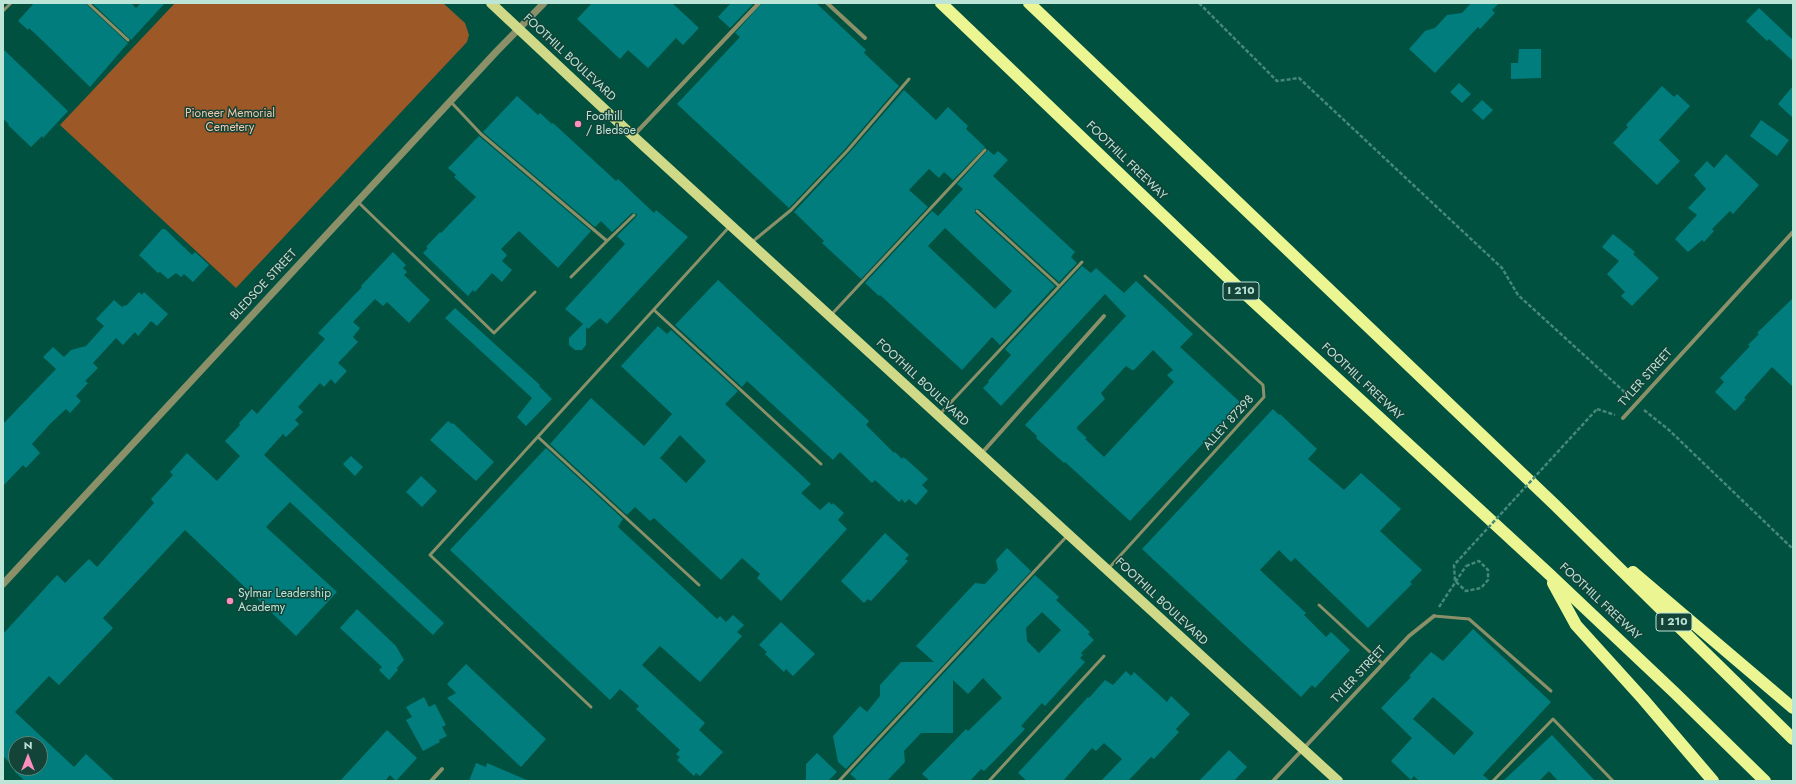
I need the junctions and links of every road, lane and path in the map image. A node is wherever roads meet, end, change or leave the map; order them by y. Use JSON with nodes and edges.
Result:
{"nodes":[{"id":1,"x":11,"y":3,"type":"edge"},
{"id":2,"x":88,"y":3,"type":"edge"},
{"id":3,"x":490,"y":3,"type":"edge"},
{"id":4,"x":544,"y":3,"type":"edge"},
{"id":5,"x":759,"y":3,"type":"edge"},
{"id":6,"x":827,"y":3,"type":"edge"},
{"id":7,"x":941,"y":3,"type":"edge"},
{"id":8,"x":1029,"y":3,"type":"edge"},
{"id":9,"x":1199,"y":3,"type":"edge"},
{"id":10,"x":3,"y":11,"type":"edge"},
{"id":11,"x":518,"y":28,"type":"junction"},
{"id":12,"x":865,"y":38,"type":"dead end"},
{"id":13,"x":128,"y":40,"type":"dead end"},
{"id":14,"x":909,"y":79,"type":"dead end"},
{"id":15,"x":450,"y":102,"type":"junction"},
{"id":16,"x":633,"y":136,"type":"junction"},
{"id":17,"x":985,"y":150,"type":"dead end"},
{"id":18,"x":358,"y":202,"type":"junction"},
{"id":19,"x":977,"y":211,"type":"dead end"},
{"id":20,"x":634,"y":215,"type":"dead end"},
{"id":21,"x":731,"y":225,"type":"junction"},
{"id":22,"x":1793,"y":232,"type":"edge"},
{"id":23,"x":607,"y":241,"type":"junction"},
{"id":24,"x":750,"y":243,"type":"junction"},
{"id":25,"x":1082,"y":262,"type":"dead end"},
{"id":26,"x":1145,"y":276,"type":"dead end"},
{"id":27,"x":571,"y":278,"type":"dead end"},
{"id":28,"x":1059,"y":286,"type":"junction"},
{"id":29,"x":535,"y":292,"type":"dead end"},
{"id":30,"x":654,"y":310,"type":"junction"},
{"id":31,"x":830,"y":316,"type":"junction"},
{"id":32,"x":1104,"y":316,"type":"dead end"},
{"id":33,"x":1637,"y":403,"type":"junction"},
{"id":34,"x":939,"y":416,"type":"junction"},
{"id":35,"x":1623,"y":418,"type":"joint"},
{"id":36,"x":538,"y":436,"type":"junction"},
{"id":37,"x":981,"y":454,"type":"junction"},
{"id":38,"x":821,"y":464,"type":"dead end"},
{"id":39,"x":1555,"y":505,"type":"junction"},
{"id":40,"x":1069,"y":534,"type":"junction"},
{"id":41,"x":1793,"y":549,"type":"edge"},
{"id":42,"x":1107,"y":570,"type":"junction"},
{"id":43,"x":1548,"y":573,"type":"junction"},
{"id":44,"x":3,"y":584,"type":"edge"},
{"id":45,"x":699,"y":585,"type":"dead end"},
{"id":46,"x":1318,"y":605,"type":"dead end"},
{"id":47,"x":1434,"y":616,"type":"junction"},
{"id":48,"x":1104,"y":656,"type":"dead end"},
{"id":49,"x":1383,"y":664,"type":"junction"},
{"id":50,"x":1551,"y":692,"type":"dead end"},
{"id":51,"x":591,"y":706,"type":"dead end"},
{"id":52,"x":1793,"y":708,"type":"edge"},
{"id":53,"x":1793,"y":739,"type":"edge"},
{"id":54,"x":1302,"y":749,"type":"junction"},
{"id":55,"x":442,"y":769,"type":"dead end"},
{"id":56,"x":431,"y":781,"type":"edge"},
{"id":57,"x":839,"y":781,"type":"edge"},
{"id":58,"x":989,"y":781,"type":"edge"},
{"id":59,"x":1273,"y":781,"type":"edge"},
{"id":60,"x":1338,"y":781,"type":"edge"},
{"id":61,"x":1493,"y":781,"type":"edge"},
{"id":62,"x":1614,"y":781,"type":"edge"},
{"id":63,"x":1713,"y":781,"type":"edge"},
{"id":64,"x":1765,"y":781,"type":"edge"}],
"edges":[{"from":1,"to":10,"type":"lane"},
{"from":2,"to":13,"type":"lane"},
{"from":3,"to":11,"type":"main road","name":"FOOTHILL BOULEVARD"},
{"from":4,"to":11,"type":"street","name":"BLEDSOE STREET"},
{"from":5,"to":16,"type":"street"},
{"from":6,"to":12,"type":"street"},
{"from":7,"to":43,"type":"highway","name":"FOOTHILL FREEWAY","number":"I 210"},
{"from":8,"to":39,"type":"highway","number":"I 210"},
{"from":9,"to":33,"type":"path"},
{"from":11,"to":15,"type":"street","name":"BLEDSOE STREET"},
{"from":11,"to":16,"type":"main road","name":"FOOTHILL BOULEVARD"},
{"from":14,"to":24,"type":"lane"},
{"from":15,"to":18,"type":"street","name":"BLEDSOE STREET"},
{"from":15,"to":23,"type":"lane"},
{"from":16,"to":21,"type":"main road","name":"FOOTHILL BOULEVARD"},
{"from":17,"to":31,"type":"lane"},
{"from":18,"to":29,"type":"lane"},
{"from":18,"to":44,"type":"street","name":"BLEDSOE STREET"},
{"from":19,"to":28,"type":"lane"},
{"from":20,"to":23,"type":"lane"},
{"from":21,"to":24,"type":"main road","name":"FOOTHILL BOULEVARD"},
{"from":21,"to":30,"type":"lane"},
{"from":22,"to":33,"type":"street","name":"TYLER STREET"},
{"from":23,"to":27,"type":"lane"},
{"from":24,"to":31,"type":"main road","name":"FOOTHILL BOULEVARD"},
{"from":25,"to":28,"type":"lane"},
{"from":26,"to":42,"type":"lane","name":"ALLEY 87298"},
{"from":28,"to":34,"type":"lane"},
{"from":30,"to":36,"type":"lane"},
{"from":30,"to":38,"type":"lane"},
{"from":31,"to":34,"type":"main road","name":"FOOTHILL BOULEVARD"},
{"from":32,"to":37,"type":"street"},
{"from":33,"to":35,"type":"street","name":"TYLER STREET"},
{"from":33,"to":41,"type":"path"},
{"from":34,"to":37,"type":"main road","name":"FOOTHILL BOULEVARD"},
{"from":35,"to":47,"type":"path","name":"TYLER STREET","bridge":true},
{"from":36,"to":45,"type":"lane"},
{"from":36,"to":51,"type":"lane"},
{"from":37,"to":40,"type":"main road","name":"FOOTHILL BOULEVARD"},
{"from":39,"to":52,"type":"highway"},
{"from":39,"to":53,"type":"highway","number":"I 210"},
{"from":40,"to":42,"type":"main road","name":"FOOTHILL BOULEVARD"},
{"from":40,"to":57,"type":"lane"},
{"from":42,"to":54,"type":"main road","name":"FOOTHILL BOULEVARD"},
{"from":43,"to":63,"type":"highway"},
{"from":43,"to":64,"type":"highway","name":"FOOTHILL FREEWAY","number":"I 210"},
{"from":46,"to":49,"type":"lane"},
{"from":47,"to":49,"type":"street","name":"TYLER STREET"},
{"from":47,"to":50,"type":"lane"},
{"from":48,"to":58,"type":"lane"},
{"from":49,"to":54,"type":"street","name":"TYLER STREET"},
{"from":54,"to":59,"type":"street","name":"TYLER STREET"},
{"from":54,"to":60,"type":"main road","name":"FOOTHILL BOULEVARD"},
{"from":55,"to":56,"type":"street"},
{"from":61,"to":62,"type":"lane"}]}
